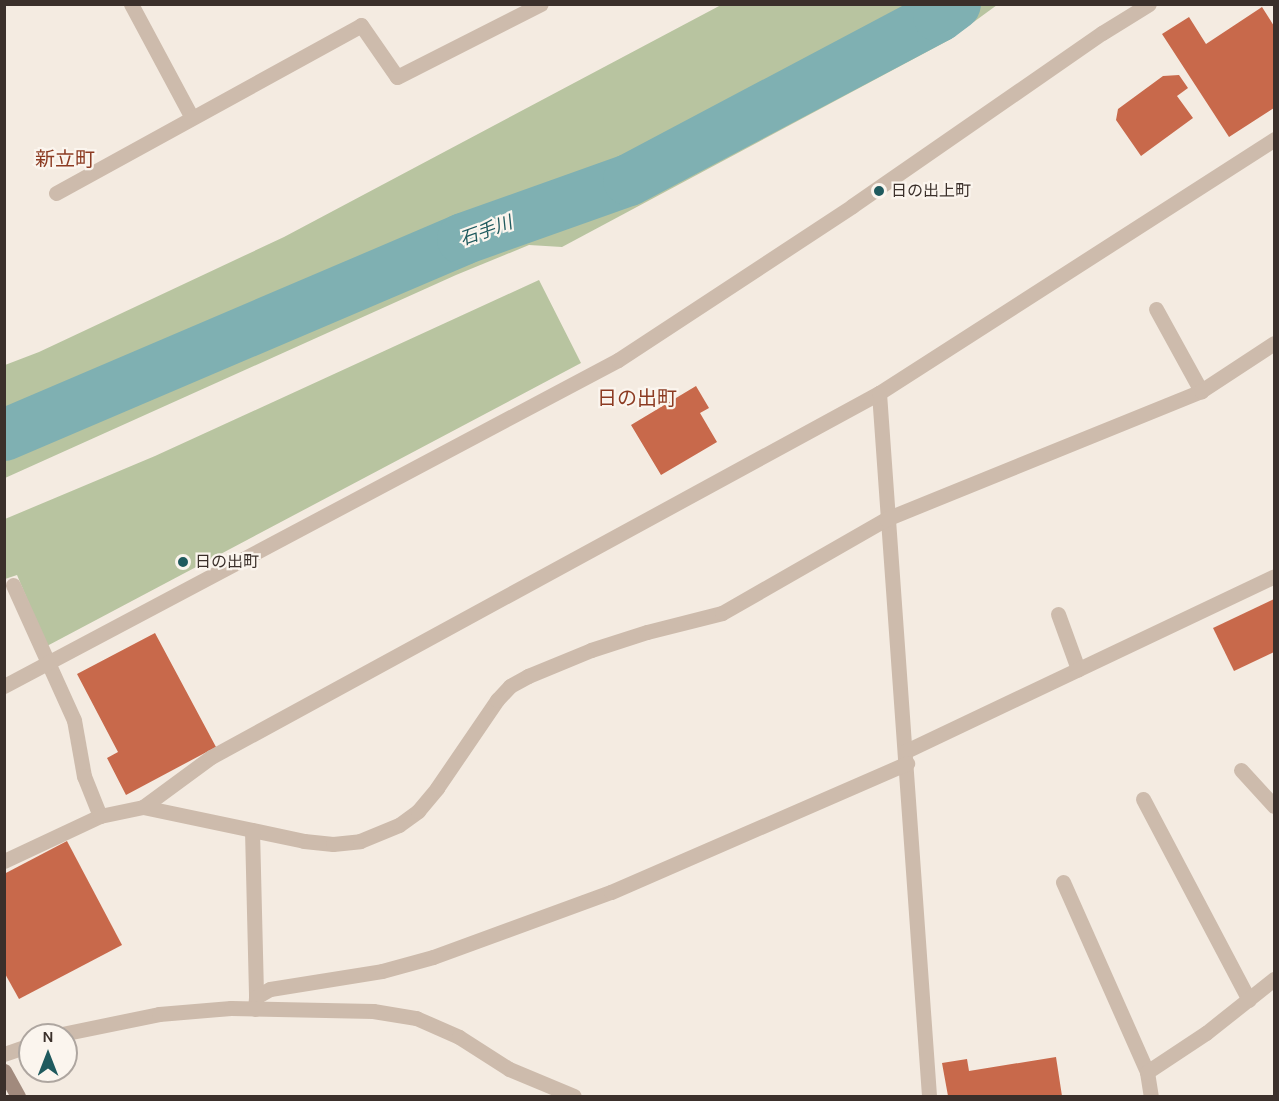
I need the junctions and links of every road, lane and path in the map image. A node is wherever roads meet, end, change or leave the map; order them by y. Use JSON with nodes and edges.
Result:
{"nodes":[{"id":1,"x":132,"y":4,"type":"edge"},
{"id":2,"x":541,"y":4,"type":"edge"},
{"id":3,"x":1149,"y":4,"type":"edge"},
{"id":4,"x":511,"y":11,"type":"edge"},
{"id":5,"x":192,"y":118,"type":"junction"},
{"id":6,"x":1275,"y":139,"type":"edge"},
{"id":7,"x":56,"y":193,"type":"dead end"},
{"id":8,"x":1156,"y":309,"type":"dead end"},
{"id":9,"x":1275,"y":343,"type":"edge"},
{"id":10,"x":1201,"y":391,"type":"junction"},
{"id":11,"x":879,"y":393,"type":"junction"},
{"id":12,"x":886,"y":519,"type":"junction"},
{"id":13,"x":1275,"y":576,"type":"edge"},
{"id":14,"x":13,"y":585,"type":"dead end"},
{"id":15,"x":1058,"y":614,"type":"dead end"},
{"id":16,"x":50,"y":662,"type":"junction"},
{"id":17,"x":1078,"y":669,"type":"junction"},
{"id":18,"x":4,"y":686,"type":"edge"},
{"id":19,"x":907,"y":757,"type":"junction"},
{"id":20,"x":1241,"y":770,"type":"dead end"},
{"id":21,"x":1143,"y":799,"type":"dead end"},
{"id":22,"x":1275,"y":806,"type":"edge"},
{"id":23,"x":143,"y":807,"type":"junction"},
{"id":24,"x":100,"y":816,"type":"junction"},
{"id":25,"x":252,"y":830,"type":"junction"},
{"id":26,"x":4,"y":861,"type":"edge"},
{"id":27,"x":1064,"y":882,"type":"dead end"},
{"id":28,"x":1275,"y":979,"type":"edge"},
{"id":29,"x":1249,"y":1000,"type":"junction"},
{"id":30,"x":256,"y":1003,"type":"junction"},
{"id":31,"x":78,"y":1031,"type":"edge"},
{"id":32,"x":4,"y":1071,"type":"edge"},
{"id":33,"x":1147,"y":1072,"type":"junction"},
{"id":34,"x":18,"y":1096,"type":"edge"},
{"id":35,"x":574,"y":1096,"type":"edge"},
{"id":36,"x":929,"y":1096,"type":"edge"},
{"id":37,"x":1151,"y":1096,"type":"edge"}],
"edges":[{"from":1,"to":5,"type":"street"},
{"from":2,"to":4,"type":"street"},
{"from":3,"to":16,"type":"street"},
{"from":4,"to":5,"type":"street"},
{"from":5,"to":7,"type":"street"},
{"from":6,"to":11,"type":"street"},
{"from":8,"to":10,"type":"street"},
{"from":9,"to":10,"type":"street"},
{"from":10,"to":12,"type":"street"},
{"from":11,"to":12,"type":"street"},
{"from":11,"to":23,"type":"street"},
{"from":12,"to":19,"type":"street"},
{"from":12,"to":25,"type":"street"},
{"from":13,"to":17,"type":"street"},
{"from":14,"to":16,"type":"street"},
{"from":15,"to":17,"type":"street"},
{"from":16,"to":18,"type":"street"},
{"from":16,"to":24,"type":"street"},
{"from":17,"to":19,"type":"street"},
{"from":19,"to":30,"type":"street"},
{"from":19,"to":36,"type":"street"},
{"from":20,"to":22,"type":"street"},
{"from":21,"to":29,"type":"street"},
{"from":23,"to":24,"type":"street"},
{"from":23,"to":25,"type":"street"},
{"from":24,"to":26,"type":"street"},
{"from":25,"to":30,"type":"street"},
{"from":27,"to":33,"type":"street"},
{"from":28,"to":29,"type":"street"},
{"from":29,"to":33,"type":"street"},
{"from":30,"to":31,"type":"street"},
{"from":30,"to":35,"type":"street"},
{"from":32,"to":34,"type":"main road"},
{"from":33,"to":37,"type":"street"}]}
